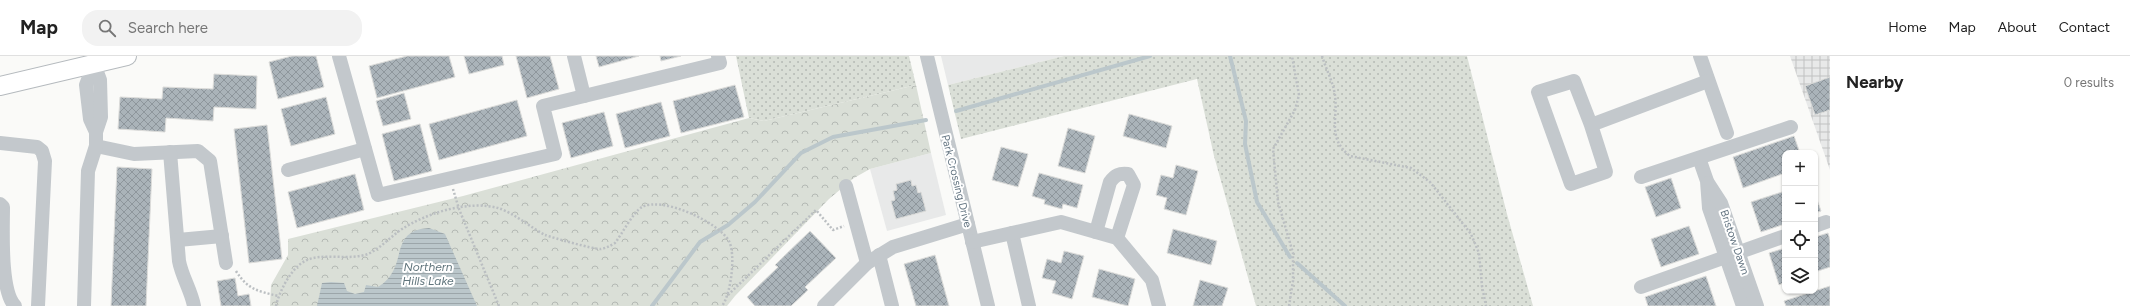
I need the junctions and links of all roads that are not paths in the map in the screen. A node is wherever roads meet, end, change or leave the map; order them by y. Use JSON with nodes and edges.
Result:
{"nodes":[{"id":1,"x":127,"y":56,"type":"edge"},
{"id":2,"x":339,"y":56,"type":"edge"},
{"id":3,"x":574,"y":56,"type":"edge"},
{"id":4,"x":718,"y":56,"type":"edge"},
{"id":5,"x":927,"y":56,"type":"edge"},
{"id":6,"x":1700,"y":56,"type":"edge"},
{"id":7,"x":94,"y":64,"type":"junction"},
{"id":8,"x":1708,"y":81,"type":"junction"},
{"id":9,"x":0,"y":86,"type":"edge"},
{"id":10,"x":584,"y":96,"type":"junction"},
{"id":11,"x":1591,"y":126,"type":"junction"},
{"id":12,"x":1791,"y":127,"type":"dead end"},
{"id":13,"x":1727,"y":133,"type":"dead end"},
{"id":14,"x":0,"y":143,"type":"edge"},
{"id":15,"x":96,"y":146,"type":"junction"},
{"id":16,"x":365,"y":149,"type":"junction"},
{"id":17,"x":170,"y":152,"type":"junction"},
{"id":18,"x":1699,"y":158,"type":"junction"},
{"id":19,"x":288,"y":170,"type":"dead end"},
{"id":20,"x":1641,"y":178,"type":"dead end"},
{"id":21,"x":846,"y":186,"type":"dead end"},
{"id":22,"x":0,"y":204,"type":"edge"},
{"id":23,"x":968,"y":224,"type":"junction"},
{"id":24,"x":1096,"y":232,"type":"junction"},
{"id":25,"x":1012,"y":233,"type":"junction"},
{"id":26,"x":222,"y":236,"type":"junction"},
{"id":27,"x":1782,"y":237,"type":"edge"},
{"id":28,"x":1117,"y":238,"type":"junction"},
{"id":29,"x":178,"y":240,"type":"junction"},
{"id":30,"x":972,"y":242,"type":"junction"},
{"id":31,"x":1732,"y":255,"type":"junction"},
{"id":32,"x":873,"y":259,"type":"junction"},
{"id":33,"x":226,"y":263,"type":"road end"},
{"id":34,"x":1641,"y":287,"type":"dead end"},
{"id":35,"x":15,"y":306,"type":"edge"},
{"id":36,"x":38,"y":306,"type":"edge"},
{"id":37,"x":84,"y":306,"type":"edge"},
{"id":38,"x":194,"y":306,"type":"edge"},
{"id":39,"x":824,"y":306,"type":"edge"},
{"id":40,"x":892,"y":306,"type":"edge"},
{"id":41,"x":988,"y":306,"type":"edge"},
{"id":42,"x":1029,"y":306,"type":"edge"},
{"id":43,"x":1158,"y":306,"type":"edge"},
{"id":44,"x":1743,"y":306,"type":"edge"},
{"id":45,"x":1757,"y":306,"type":"edge"}],
"edges":[{"from":1,"to":7,"type":"main road"},
{"from":2,"to":16,"type":"street"},
{"from":3,"to":10,"type":"street"},
{"from":4,"to":10,"type":"street"},
{"from":5,"to":23,"type":"street","name":"Park Crossing Drive"},
{"from":6,"to":8,"type":"street"},
{"from":7,"to":9,"type":"main road"},
{"from":7,"to":15,"type":"street"},
{"from":8,"to":11,"type":"street"},
{"from":8,"to":13,"type":"street"},
{"from":10,"to":16,"type":"street"},
{"from":11,"to":11,"type":"street"},
{"from":12,"to":18,"type":"street"},
{"from":14,"to":36,"type":"street"},
{"from":15,"to":17,"type":"street"},
{"from":15,"to":37,"type":"street"},
{"from":16,"to":19,"type":"street"},
{"from":17,"to":26,"type":"street"},
{"from":17,"to":29,"type":"street"},
{"from":18,"to":20,"type":"street"},
{"from":18,"to":31,"type":"street","name":"Bristow Dawn"},
{"from":21,"to":32,"type":"street"},
{"from":22,"to":35,"type":"street"},
{"from":23,"to":30,"type":"street","name":"Park Crossing Drive"},
{"from":23,"to":32,"type":"street"},
{"from":24,"to":25,"type":"street"},
{"from":24,"to":28,"type":"street"},
{"from":24,"to":28,"type":"street"},
{"from":25,"to":30,"type":"street"},
{"from":25,"to":42,"type":"street"},
{"from":26,"to":29,"type":"street"},
{"from":26,"to":33,"type":"street"},
{"from":27,"to":31,"type":"street"},
{"from":28,"to":43,"type":"street"},
{"from":29,"to":38,"type":"street"},
{"from":30,"to":41,"type":"street","name":"Park Crossing Drive"},
{"from":31,"to":34,"type":"street"},
{"from":31,"to":44,"type":"street","name":"Bristow Dawn"},
{"from":31,"to":45,"type":"street","name":"Bristow Dawn"},
{"from":32,"to":39,"type":"street"},
{"from":32,"to":40,"type":"street"}]}
